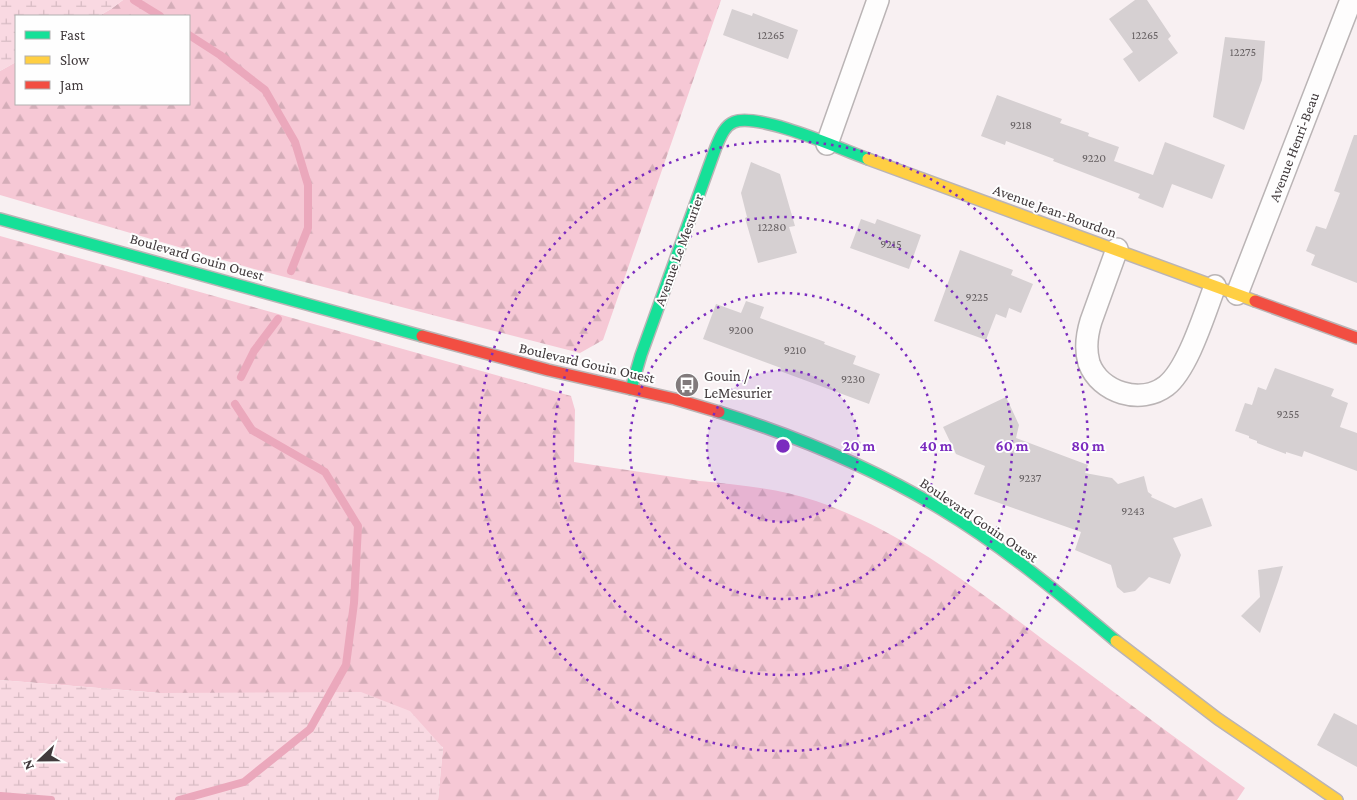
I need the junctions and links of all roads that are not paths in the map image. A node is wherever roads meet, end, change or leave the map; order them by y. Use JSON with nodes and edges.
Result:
{"nodes":[{"id":1,"x":878,"y":0,"type":"edge"},
{"id":2,"x":1351,"y":0,"type":"edge"},
{"id":3,"x":740,"y":120,"type":"joint"},
{"id":4,"x":827,"y":144,"type":"junction"},
{"id":5,"x":0,"y":219,"type":"edge"},
{"id":6,"x":1117,"y":249,"type":"junction"},
{"id":7,"x":1215,"y":286,"type":"junction"},
{"id":8,"x":1237,"y":294,"type":"junction"},
{"id":9,"x":1357,"y":338,"type":"edge"},
{"id":10,"x":631,"y":389,"type":"junction"},
{"id":11,"x":1337,"y":800,"type":"edge"}],
"edges":[{"from":1,"to":4,"type":"street"},
{"from":2,"to":8,"type":"street","name":"Avenue Henri-Beau"},
{"from":3,"to":4,"type":"street","name":"Avenue Jean-Bourdon"},
{"from":3,"to":10,"type":"street","name":"Avenue Le Mesurier"},
{"from":4,"to":6,"type":"street","name":"Avenue Jean-Bourdon"},
{"from":5,"to":10,"type":"street","name":"Boulevard Gouin Ouest"},
{"from":6,"to":7,"type":"street","name":"Avenue Jean-Bourdon"},
{"from":6,"to":7,"type":"street"},
{"from":7,"to":8,"type":"street","name":"Avenue Jean-Bourdon"},
{"from":8,"to":9,"type":"street","name":"Avenue Jean-Bourdon"},
{"from":10,"to":11,"type":"street","name":"Boulevard Gouin Ouest"}]}
